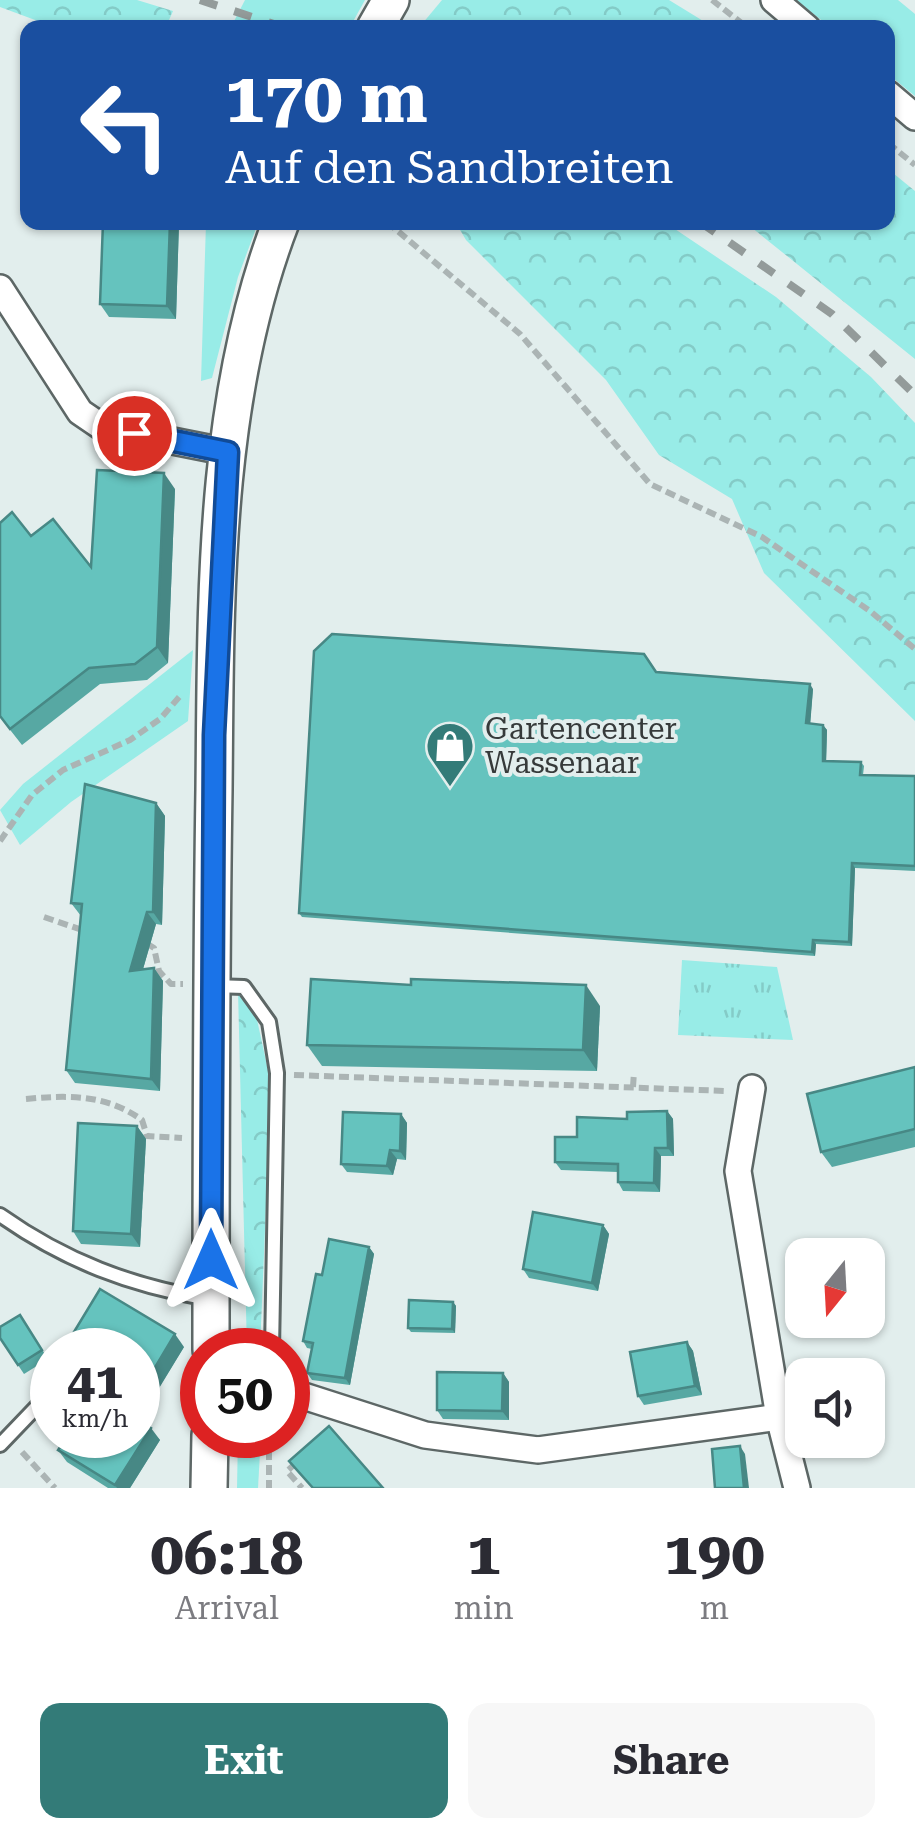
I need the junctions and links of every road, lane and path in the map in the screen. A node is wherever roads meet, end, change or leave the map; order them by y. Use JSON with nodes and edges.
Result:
{"nodes":[{"id":1,"x":712,"y":0,"type":"edge"},
{"id":2,"x":774,"y":0,"type":"edge"},
{"id":3,"x":738,"y":20,"type":"edge"},
{"id":4,"x":798,"y":20,"type":"edge"},
{"id":5,"x":895,"y":100,"type":"edge"},
{"id":6,"x":915,"y":116,"type":"edge"},
{"id":7,"x":895,"y":148,"type":"edge"},
{"id":8,"x":915,"y":164,"type":"edge"},
{"id":9,"x":278,"y":230,"type":"edge"},
{"id":10,"x":396,"y":230,"type":"edge"},
{"id":11,"x":0,"y":288,"type":"edge"},
{"id":12,"x":228,"y":452,"type":"junction"},
{"id":13,"x":915,"y":649,"type":"edge"},
{"id":14,"x":186,"y":690,"type":"dead end"},
{"id":15,"x":0,"y":840,"type":"edge"},
{"id":16,"x":44,"y":917,"type":"dead end"},
{"id":17,"x":92,"y":932,"type":"edge"},
{"id":18,"x":138,"y":938,"type":"edge"},
{"id":19,"x":211,"y":986,"type":"junction"},
{"id":20,"x":634,"y":1072,"type":"dead end"},
{"id":21,"x":277,"y":1073,"type":"junction"},
{"id":22,"x":633,"y":1087,"type":"junction"},
{"id":23,"x":752,"y":1088,"type":"joint"},
{"id":24,"x":26,"y":1099,"type":"dead end"},
{"id":25,"x":211,"y":1140,"type":"junction"},
{"id":26,"x":0,"y":1215,"type":"edge"},
{"id":27,"x":211,"y":1300,"type":"junction"},
{"id":28,"x":211,"y":1328,"type":"edge"},
{"id":29,"x":272,"y":1328,"type":"edge"},
{"id":30,"x":310,"y":1399,"type":"edge"},
{"id":31,"x":30,"y":1414,"type":"edge"},
{"id":32,"x":779,"y":1417,"type":"junction"},
{"id":33,"x":4,"y":1441,"type":"edge"},
{"id":34,"x":209,"y":1458,"type":"edge"},
{"id":35,"x":269,"y":1458,"type":"edge"},
{"id":36,"x":300,"y":1458,"type":"edge"},
{"id":37,"x":55,"y":1488,"type":"edge"},
{"id":38,"x":208,"y":1488,"type":"edge"},
{"id":39,"x":269,"y":1488,"type":"edge"},
{"id":40,"x":302,"y":1488,"type":"edge"},
{"id":41,"x":797,"y":1488,"type":"edge"}],
"edges":[{"from":1,"to":3,"type":"path"},
{"from":2,"to":4,"type":"street"},
{"from":5,"to":6,"type":"street"},
{"from":7,"to":8,"type":"path"},
{"from":9,"to":12,"type":"main road"},
{"from":10,"to":13,"type":"path"},
{"from":11,"to":12,"type":"street"},
{"from":12,"to":19,"type":"main road"},
{"from":14,"to":15,"type":"path"},
{"from":16,"to":17,"type":"path"},
{"from":18,"to":19,"type":"path"},
{"from":19,"to":21,"type":"lane"},
{"from":19,"to":25,"type":"main road"},
{"from":20,"to":22,"type":"path"},
{"from":21,"to":22,"type":"path"},
{"from":21,"to":29,"type":"lane"},
{"from":22,"to":23,"type":"path"},
{"from":23,"to":32,"type":"street"},
{"from":24,"to":25,"type":"path"},
{"from":25,"to":27,"type":"main road"},
{"from":26,"to":27,"type":"lane"},
{"from":27,"to":28,"type":"main road"},
{"from":30,"to":32,"type":"street"},
{"from":31,"to":33,"type":"lane"},
{"from":32,"to":41,"type":"street"},
{"from":33,"to":37,"type":"path"},
{"from":34,"to":38,"type":"main road"},
{"from":35,"to":39,"type":"path"},
{"from":36,"to":40,"type":"path"}]}
